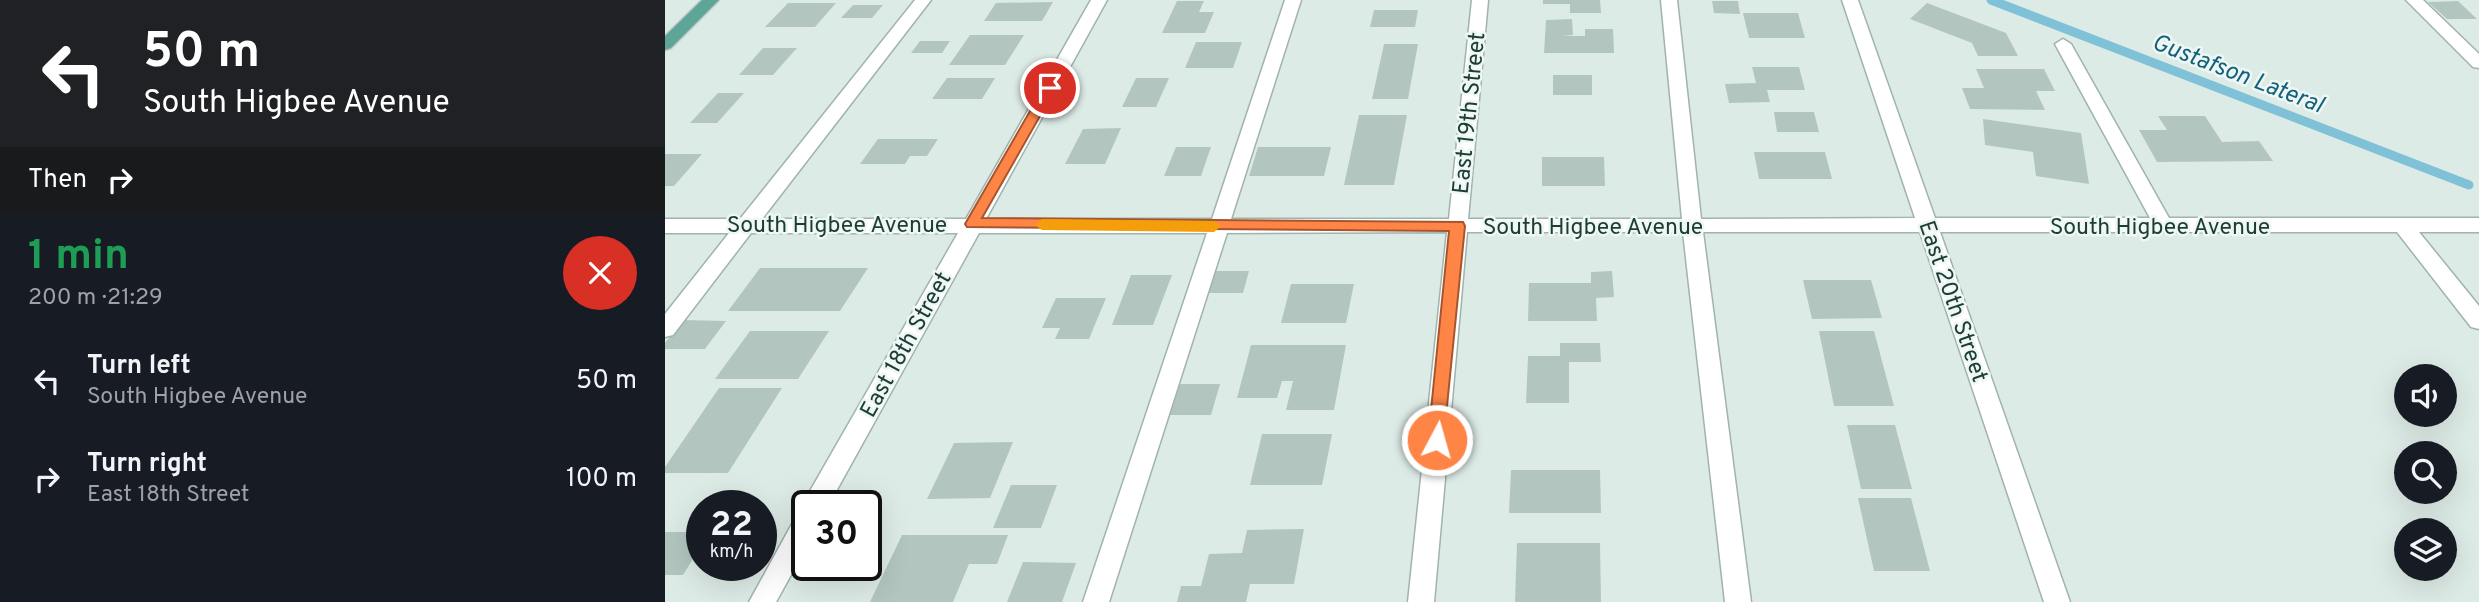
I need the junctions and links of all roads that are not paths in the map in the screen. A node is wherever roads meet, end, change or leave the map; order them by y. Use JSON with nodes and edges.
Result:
{"nodes":[{"id":1,"x":711,"y":0,"type":"edge"},
{"id":2,"x":923,"y":0,"type":"edge"},
{"id":3,"x":1100,"y":0,"type":"edge"},
{"id":4,"x":1293,"y":0,"type":"edge"},
{"id":5,"x":1480,"y":0,"type":"edge"},
{"id":6,"x":1669,"y":0,"type":"edge"},
{"id":7,"x":1850,"y":0,"type":"edge"},
{"id":8,"x":2414,"y":0,"type":"edge"},
{"id":9,"x":2063,"y":44,"type":"dead end"},
{"id":10,"x":665,"y":45,"type":"edge"},
{"id":11,"x":2479,"y":63,"type":"edge"},
{"id":12,"x":972,"y":224,"type":"junction"},
{"id":13,"x":746,"y":225,"type":"junction"},
{"id":14,"x":2402,"y":225,"type":"junction"},
{"id":15,"x":2479,"y":225,"type":"edge"},
{"id":16,"x":665,"y":226,"type":"edge"},
{"id":17,"x":1220,"y":226,"type":"junction"},
{"id":18,"x":1457,"y":226,"type":"junction"},
{"id":19,"x":1692,"y":226,"type":"junction"},
{"id":20,"x":1928,"y":226,"type":"junction"},
{"id":21,"x":2164,"y":226,"type":"junction"},
{"id":22,"x":2479,"y":321,"type":"edge"},
{"id":23,"x":665,"y":329,"type":"edge"},
{"id":24,"x":824,"y":490,"type":"edge"},
{"id":25,"x":791,"y":550,"type":"edge"},
{"id":26,"x":762,"y":602,"type":"edge"},
{"id":27,"x":1095,"y":602,"type":"edge"},
{"id":28,"x":1421,"y":602,"type":"edge"},
{"id":29,"x":1738,"y":602,"type":"edge"},
{"id":30,"x":2057,"y":602,"type":"edge"}],
"edges":[{"from":1,"to":10,"type":"main road"},
{"from":2,"to":13,"type":"street"},
{"from":3,"to":12,"type":"street","name":"East 18th Street"},
{"from":4,"to":17,"type":"street"},
{"from":5,"to":18,"type":"street","name":"East 19th Street"},
{"from":6,"to":19,"type":"street"},
{"from":7,"to":20,"type":"street","name":"East 20th Street"},
{"from":8,"to":11,"type":"street"},
{"from":9,"to":21,"type":"street"},
{"from":12,"to":13,"type":"street","name":"South Higbee Avenue"},
{"from":12,"to":17,"type":"street","name":"South Higbee Avenue"},
{"from":12,"to":24,"type":"street","name":"East 18th Street"},
{"from":13,"to":16,"type":"street","name":"South Higbee Avenue"},
{"from":13,"to":23,"type":"street"},
{"from":14,"to":15,"type":"street","name":"South Higbee Avenue"},
{"from":14,"to":21,"type":"street","name":"South Higbee Avenue"},
{"from":14,"to":22,"type":"street"},
{"from":17,"to":18,"type":"street","name":"South Higbee Avenue"},
{"from":17,"to":27,"type":"street"},
{"from":18,"to":19,"type":"street","name":"South Higbee Avenue"},
{"from":18,"to":28,"type":"street","name":"East 19th Street"},
{"from":19,"to":20,"type":"street","name":"South Higbee Avenue"},
{"from":19,"to":29,"type":"street"},
{"from":20,"to":21,"type":"street","name":"South Higbee Avenue"},
{"from":20,"to":30,"type":"street","name":"East 20th Street"},
{"from":25,"to":26,"type":"street"}]}
